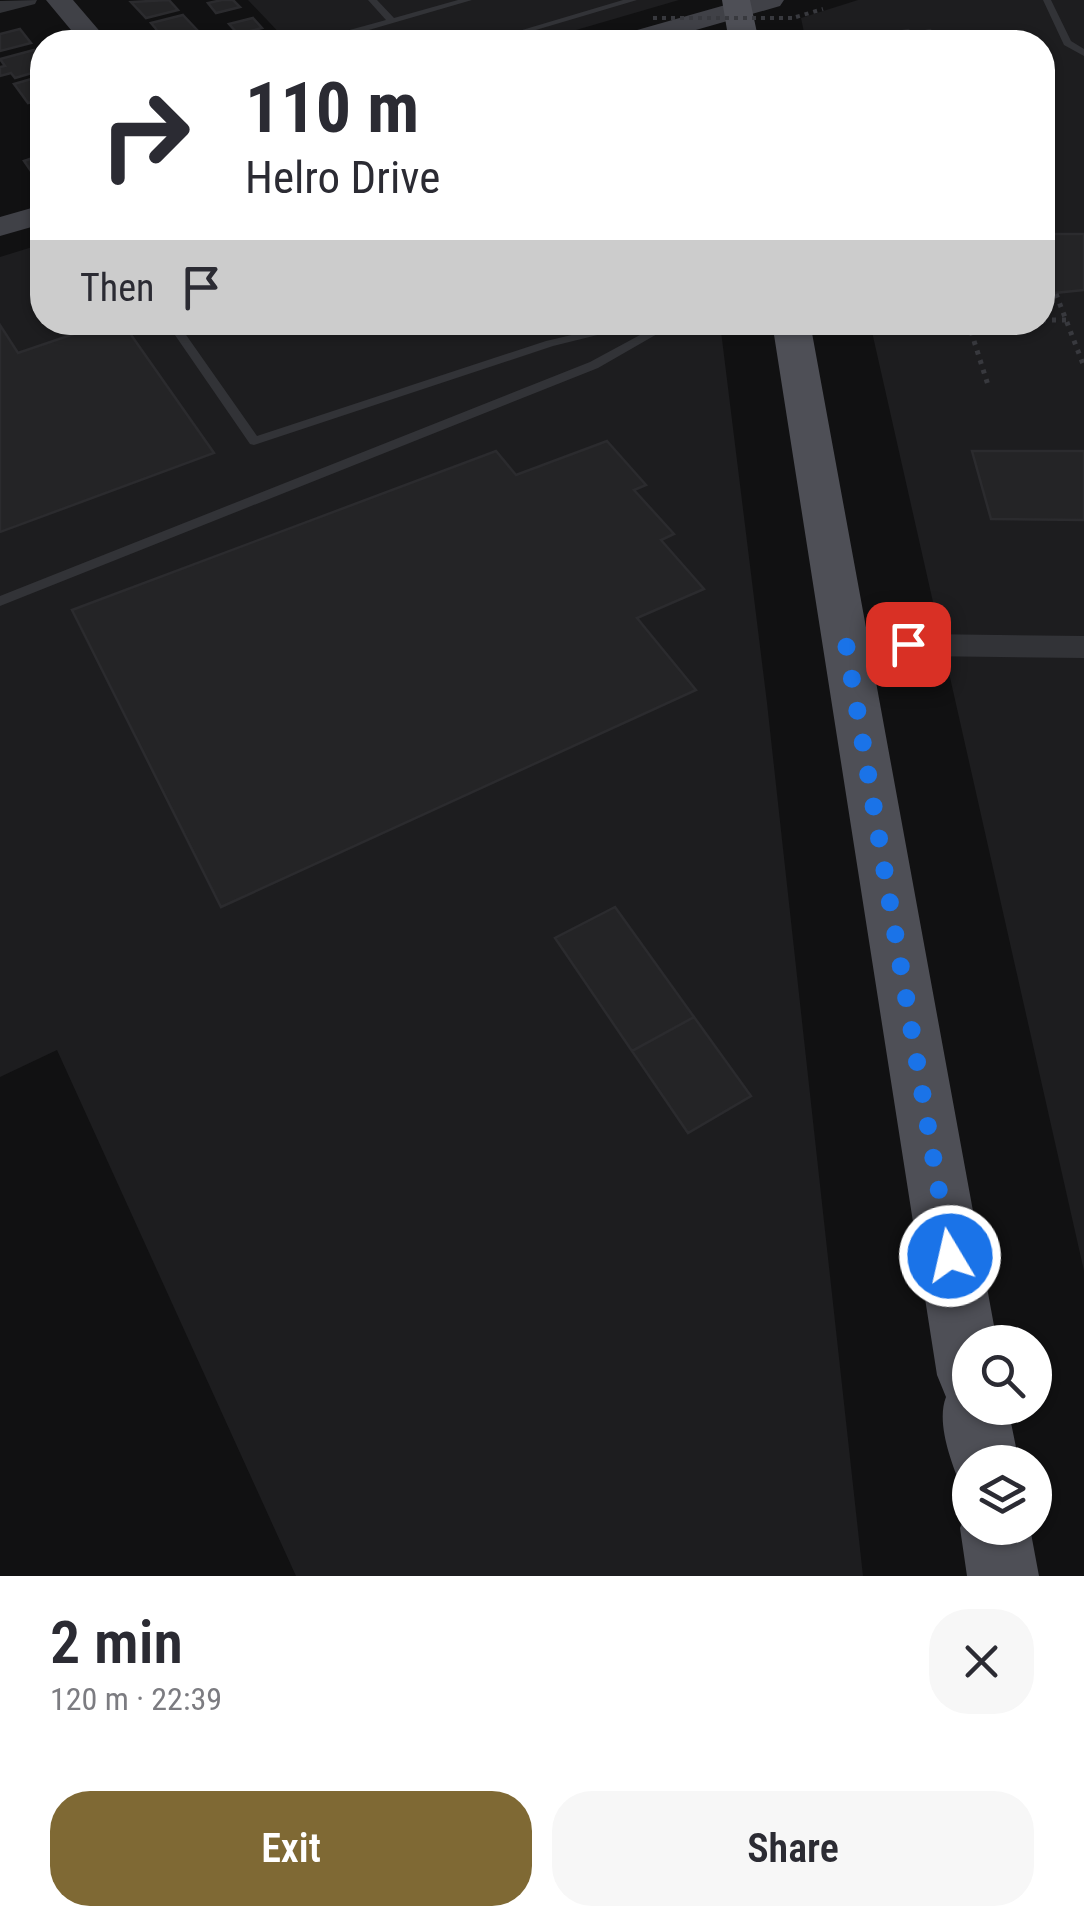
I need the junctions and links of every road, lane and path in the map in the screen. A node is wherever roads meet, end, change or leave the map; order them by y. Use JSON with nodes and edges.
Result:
{"nodes":[{"id":1,"x":28,"y":0,"type":"edge"},
{"id":2,"x":59,"y":0,"type":"edge"},
{"id":3,"x":372,"y":0,"type":"edge"},
{"id":4,"x":468,"y":0,"type":"edge"},
{"id":5,"x":633,"y":0,"type":"edge"},
{"id":6,"x":771,"y":0,"type":"edge"},
{"id":7,"x":1047,"y":0,"type":"edge"},
{"id":8,"x":737,"y":5,"type":"edge"},
{"id":9,"x":0,"y":7,"type":"edge"},
{"id":10,"x":823,"y":9,"type":"dead end"},
{"id":11,"x":808,"y":14,"type":"dead end"},
{"id":12,"x":653,"y":18,"type":"dead end"},
{"id":13,"x":793,"y":18,"type":"dead end"},
{"id":14,"x":392,"y":21,"type":"junction"},
{"id":15,"x":84,"y":30,"type":"edge"},
{"id":16,"x":359,"y":30,"type":"edge"},
{"id":17,"x":529,"y":30,"type":"edge"},
{"id":18,"x":662,"y":30,"type":"edge"},
{"id":19,"x":742,"y":30,"type":"edge"},
{"id":20,"x":1084,"y":53,"type":"edge"},
{"id":21,"x":30,"y":217,"type":"edge"},
{"id":22,"x":0,"y":226,"type":"edge"},
{"id":23,"x":1056,"y":294,"type":"dead end"},
{"id":24,"x":1055,"y":320,"type":"edge"},
{"id":25,"x":1066,"y":320,"type":"junction"},
{"id":26,"x":180,"y":335,"type":"edge"},
{"id":27,"x":586,"y":335,"type":"edge"},
{"id":28,"x":648,"y":335,"type":"edge"},
{"id":29,"x":794,"y":335,"type":"edge"},
{"id":30,"x":972,"y":335,"type":"edge"},
{"id":31,"x":1084,"y":364,"type":"edge"},
{"id":32,"x":988,"y":386,"type":"dead end"},
{"id":33,"x":0,"y":601,"type":"edge"},
{"id":34,"x":846,"y":644,"type":"junction"},
{"id":35,"x":1084,"y":647,"type":"edge"},
{"id":36,"x":962,"y":1325,"type":"edge"},
{"id":37,"x":999,"y":1545,"type":"edge"},
{"id":38,"x":1004,"y":1576,"type":"edge"}],
"edges":[{"from":1,"to":9,"type":"street"},
{"from":2,"to":15,"type":"street"},
{"from":3,"to":14,"type":"lane"},
{"from":4,"to":14,"type":"lane"},
{"from":5,"to":17,"type":"lane"},
{"from":6,"to":8,"type":"street"},
{"from":7,"to":20,"type":"lane"},
{"from":8,"to":18,"type":"street"},
{"from":8,"to":19,"type":"main road"},
{"from":10,"to":11,"type":"path"},
{"from":12,"to":13,"type":"path","bridge":true},
{"from":14,"to":16,"type":"lane"},
{"from":21,"to":22,"type":"street"},
{"from":23,"to":25,"type":"path"},
{"from":24,"to":25,"type":"path"},
{"from":25,"to":31,"type":"path"},
{"from":26,"to":27,"type":"lane"},
{"from":28,"to":33,"type":"lane"},
{"from":29,"to":34,"type":"main road"},
{"from":30,"to":32,"type":"path"},
{"from":34,"to":35,"type":"street"},
{"from":34,"to":36,"type":"main road"},
{"from":37,"to":38,"type":"main road"}]}
